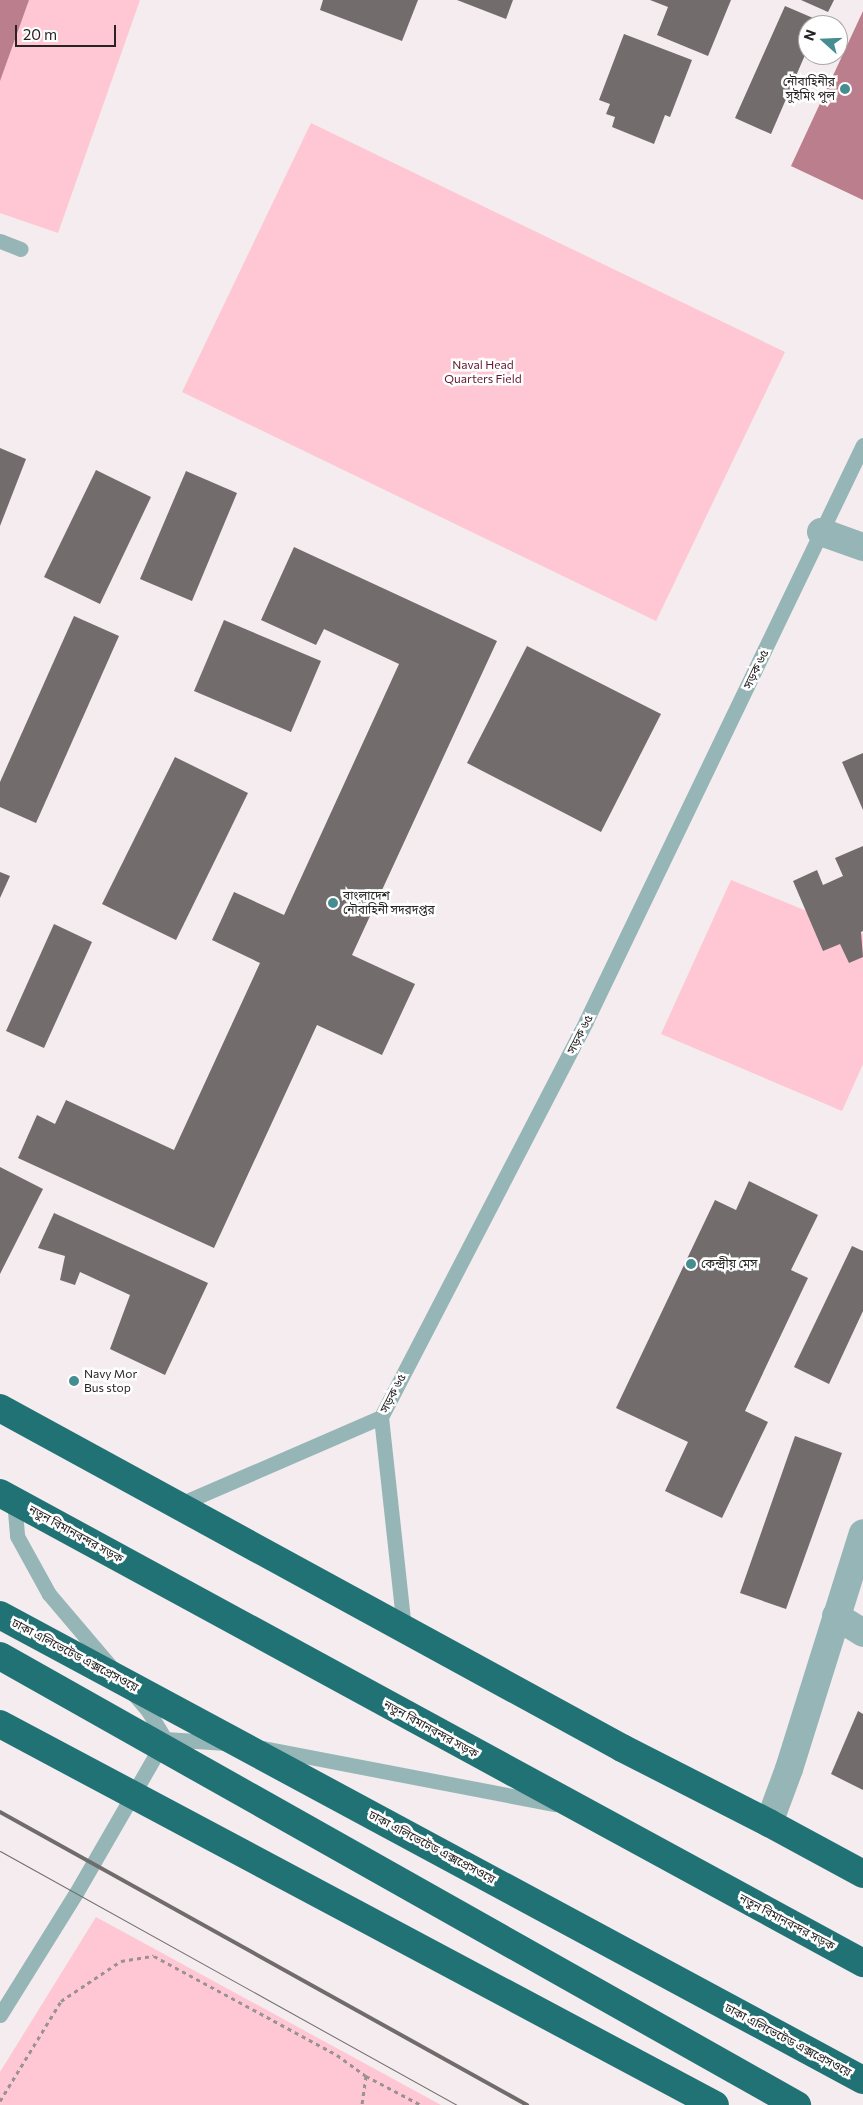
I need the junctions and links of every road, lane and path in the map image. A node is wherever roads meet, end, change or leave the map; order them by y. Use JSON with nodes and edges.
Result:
{"nodes":[{"id":1,"x":0,"y":241,"type":"edge"},
{"id":2,"x":21,"y":249,"type":"dead end"},
{"id":3,"x":863,"y":445,"type":"edge"},
{"id":4,"x":821,"y":532,"type":"junction"},
{"id":5,"x":863,"y":547,"type":"edge"},
{"id":6,"x":0,"y":1408,"type":"edge"},
{"id":7,"x":381,"y":1417,"type":"junction"},
{"id":8,"x":7,"y":1496,"type":"edge"},
{"id":9,"x":178,"y":1505,"type":"junction"},
{"id":10,"x":863,"y":1533,"type":"edge"},
{"id":11,"x":0,"y":1615,"type":"edge"},
{"id":12,"x":836,"y":1616,"type":"junction"},
{"id":13,"x":404,"y":1629,"type":"junction"},
{"id":14,"x":863,"y":1633,"type":"edge"},
{"id":15,"x":0,"y":1656,"type":"edge"},
{"id":16,"x":0,"y":1724,"type":"edge"},
{"id":17,"x":165,"y":1739,"type":"junction"},
{"id":18,"x":576,"y":1808,"type":"junction"},
{"id":19,"x":769,"y":1823,"type":"junction"},
{"id":20,"x":863,"y":1874,"type":"edge"},
{"id":21,"x":863,"y":1963,"type":"edge"},
{"id":22,"x":0,"y":2015,"type":"edge"},
{"id":23,"x":366,"y":2076,"type":"junction"},
{"id":24,"x":860,"y":2078,"type":"edge"},
{"id":25,"x":0,"y":2101,"type":"edge"},
{"id":26,"x":362,"y":2105,"type":"edge"},
{"id":27,"x":421,"y":2105,"type":"edge"},
{"id":28,"x":715,"y":2105,"type":"edge"},
{"id":29,"x":798,"y":2105,"type":"edge"}],
"edges":[{"from":1,"to":2,"type":"lane"},
{"from":3,"to":4,"type":"lane","name":"সড়ক ৬৫"},
{"from":4,"to":5,"type":"street"},
{"from":4,"to":7,"type":"lane","name":"সড়ক ৬৫"},
{"from":6,"to":9,"type":"highway"},
{"from":7,"to":9,"type":"lane","name":"সড়ক ৬৫"},
{"from":7,"to":13,"type":"lane"},
{"from":8,"to":17,"type":"lane"},
{"from":8,"to":18,"type":"highway","name":"নতুন বিমানবন্দর সড়ক"},
{"from":9,"to":13,"type":"highway"},
{"from":10,"to":12,"type":"street"},
{"from":11,"to":24,"type":"highway","name":"ঢাকা এলিভেটেড এক্সপ্রেসওয়ে","bridge":true},
{"from":12,"to":14,"type":"street"},
{"from":12,"to":19,"type":"street"},
{"from":13,"to":19,"type":"highway"},
{"from":15,"to":29,"type":"highway","bridge":true},
{"from":16,"to":28,"type":"highway","bridge":true},
{"from":17,"to":18,"type":"lane"},
{"from":17,"to":22,"type":"lane"},
{"from":18,"to":21,"type":"highway","name":"নতুন বিমানবন্দর সড়ক"},
{"from":19,"to":20,"type":"highway"},
{"from":23,"to":25,"type":"path"},
{"from":23,"to":26,"type":"path"},
{"from":23,"to":27,"type":"path"}]}
